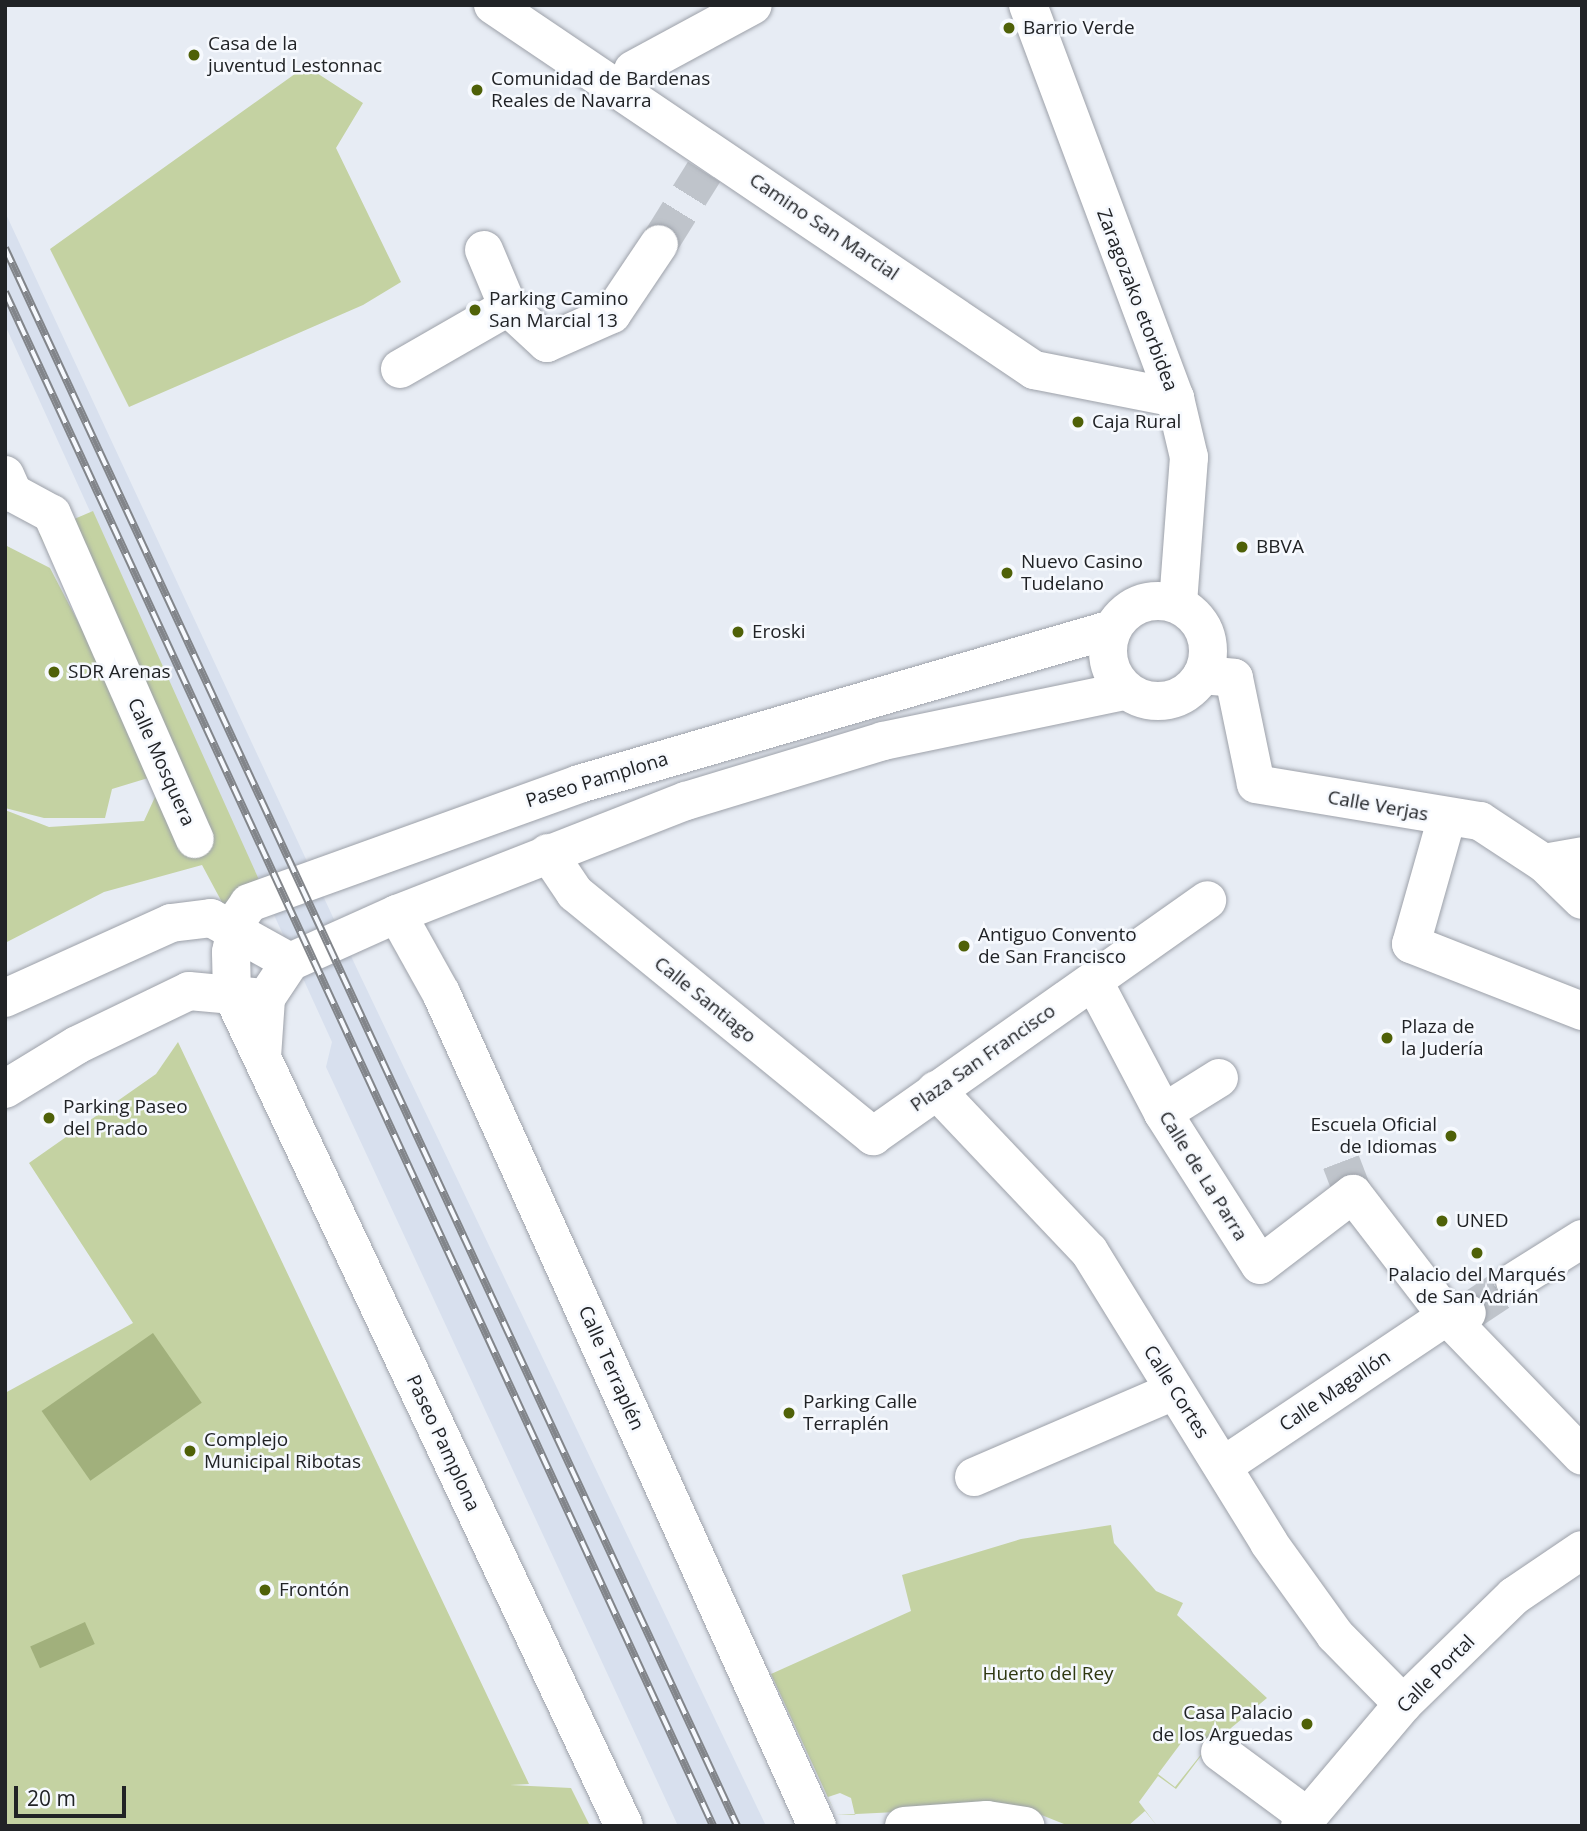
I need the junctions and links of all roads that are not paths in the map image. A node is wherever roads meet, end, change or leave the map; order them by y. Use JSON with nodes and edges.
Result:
{"nodes":[{"id":1,"x":494,"y":5,"type":"edge"},
{"id":2,"x":753,"y":5,"type":"edge"},
{"id":3,"x":1028,"y":5,"type":"edge"},
{"id":4,"x":633,"y":70,"type":"dead end"},
{"id":5,"x":659,"y":244,"type":"tunnel mouth"},
{"id":6,"x":484,"y":250,"type":"dead end"},
{"id":7,"x":509,"y":307,"type":"junction"},
{"id":8,"x":400,"y":369,"type":"dead end"},
{"id":9,"x":1175,"y":398,"type":"junction"},
{"id":10,"x":9,"y":484,"type":"edge"},
{"id":11,"x":1178,"y":605,"type":"junction"},
{"id":12,"x":1112,"y":629,"type":"junction"},
{"id":13,"x":1218,"y":676,"type":"junction"},
{"id":14,"x":1124,"y":691,"type":"junction"},
{"id":15,"x":1447,"y":817,"type":"junction"},
{"id":16,"x":195,"y":839,"type":"dead end"},
{"id":17,"x":548,"y":853,"type":"junction"},
{"id":18,"x":1582,"y":856,"type":"edge"},
{"id":19,"x":1544,"y":863,"type":"junction"},
{"id":20,"x":1207,"y":900,"type":"dead end"},
{"id":21,"x":1582,"y":900,"type":"edge"},
{"id":22,"x":397,"y":914,"type":"junction"},
{"id":23,"x":235,"y":931,"type":"junction"},
{"id":24,"x":290,"y":962,"type":"junction"},
{"id":25,"x":1094,"y":982,"type":"junction"},
{"id":26,"x":249,"y":996,"type":"junction"},
{"id":27,"x":5,"y":998,"type":"edge"},
{"id":28,"x":1582,"y":1011,"type":"edge"},
{"id":29,"x":1219,"y":1078,"type":"dead end"},
{"id":30,"x":5,"y":1089,"type":"edge"},
{"id":31,"x":936,"y":1090,"type":"junction"},
{"id":32,"x":1163,"y":1113,"type":"junction"},
{"id":33,"x":873,"y":1136,"type":"joint"},
{"id":34,"x":1579,"y":1247,"type":"edge"},
{"id":35,"x":1515,"y":1281,"type":"tunnel mouth"},
{"id":36,"x":1457,"y":1315,"type":"junction"},
{"id":37,"x":1174,"y":1391,"type":"junction"},
{"id":38,"x":1582,"y":1456,"type":"edge"},
{"id":39,"x":1223,"y":1466,"type":"junction"},
{"id":40,"x":974,"y":1477,"type":"dead end"},
{"id":41,"x":1582,"y":1550,"type":"edge"},
{"id":42,"x":1403,"y":1704,"type":"junction"},
{"id":43,"x":1220,"y":1752,"type":"dead end"},
{"id":44,"x":1304,"y":1821,"type":"edge"},
{"id":45,"x":624,"y":1826,"type":"edge"},
{"id":46,"x":817,"y":1826,"type":"edge"},
{"id":47,"x":904,"y":1826,"type":"edge"},
{"id":48,"x":1026,"y":1826,"type":"edge"}],
"edges":[{"from":1,"to":9,"type":"street","name":"Camino San Marcial"},
{"from":2,"to":4,"type":"street"},
{"from":3,"to":9,"type":"street","name":"Zaragozako etorbidea"},
{"from":5,"to":7,"type":"street"},
{"from":6,"to":7,"type":"street"},
{"from":7,"to":8,"type":"street"},
{"from":9,"to":11,"type":"street","name":"Zaragozako etorbidea"},
{"from":10,"to":16,"type":"street","name":"Calle Mosquera"},
{"from":11,"to":12,"type":"street"},
{"from":11,"to":13,"type":"street"},
{"from":12,"to":14,"type":"street"},
{"from":12,"to":23,"type":"street","name":"Paseo Pamplona"},
{"from":13,"to":14,"type":"street"},
{"from":13,"to":15,"type":"street","name":"Calle Verjas"},
{"from":14,"to":17,"type":"street"},
{"from":15,"to":19,"type":"street","name":"Calle Verjas"},
{"from":15,"to":28,"type":"street"},
{"from":17,"to":22,"type":"street"},
{"from":17,"to":33,"type":"street","name":"Calle Santiago"},
{"from":18,"to":19,"type":"street"},
{"from":19,"to":21,"type":"street","name":"Calle Verjas"},
{"from":20,"to":25,"type":"street","name":"Plaza San Francisco"},
{"from":22,"to":24,"type":"street"},
{"from":22,"to":46,"type":"street","name":"Calle Terraplén"},
{"from":23,"to":24,"type":"street"},
{"from":23,"to":26,"type":"street","name":"Paseo Pamplona"},
{"from":23,"to":27,"type":"street"},
{"from":24,"to":26,"type":"street"},
{"from":25,"to":31,"type":"street","name":"Plaza San Francisco"},
{"from":25,"to":32,"type":"street","name":"Calle de La Parra"},
{"from":26,"to":30,"type":"street"},
{"from":26,"to":45,"type":"street","name":"Paseo Pamplona"},
{"from":29,"to":32,"type":"street"},
{"from":31,"to":33,"type":"street","name":"Plaza San Francisco"},
{"from":31,"to":37,"type":"street","name":"Calle Cortes"},
{"from":32,"to":36,"type":"street","name":"Calle de La Parra"},
{"from":34,"to":35,"type":"street"},
{"from":36,"to":38,"type":"street"},
{"from":36,"to":39,"type":"street","name":"Calle Magallón"},
{"from":37,"to":39,"type":"street","name":"Calle Cortes"},
{"from":37,"to":40,"type":"street"},
{"from":39,"to":42,"type":"street","name":"Calle Cortes"},
{"from":41,"to":42,"type":"street","name":"Calle Portal"},
{"from":42,"to":44,"type":"street","name":"Calle Portal"},
{"from":43,"to":44,"type":"street","name":"Calle Portal"},
{"from":47,"to":48,"type":"street"}]}
